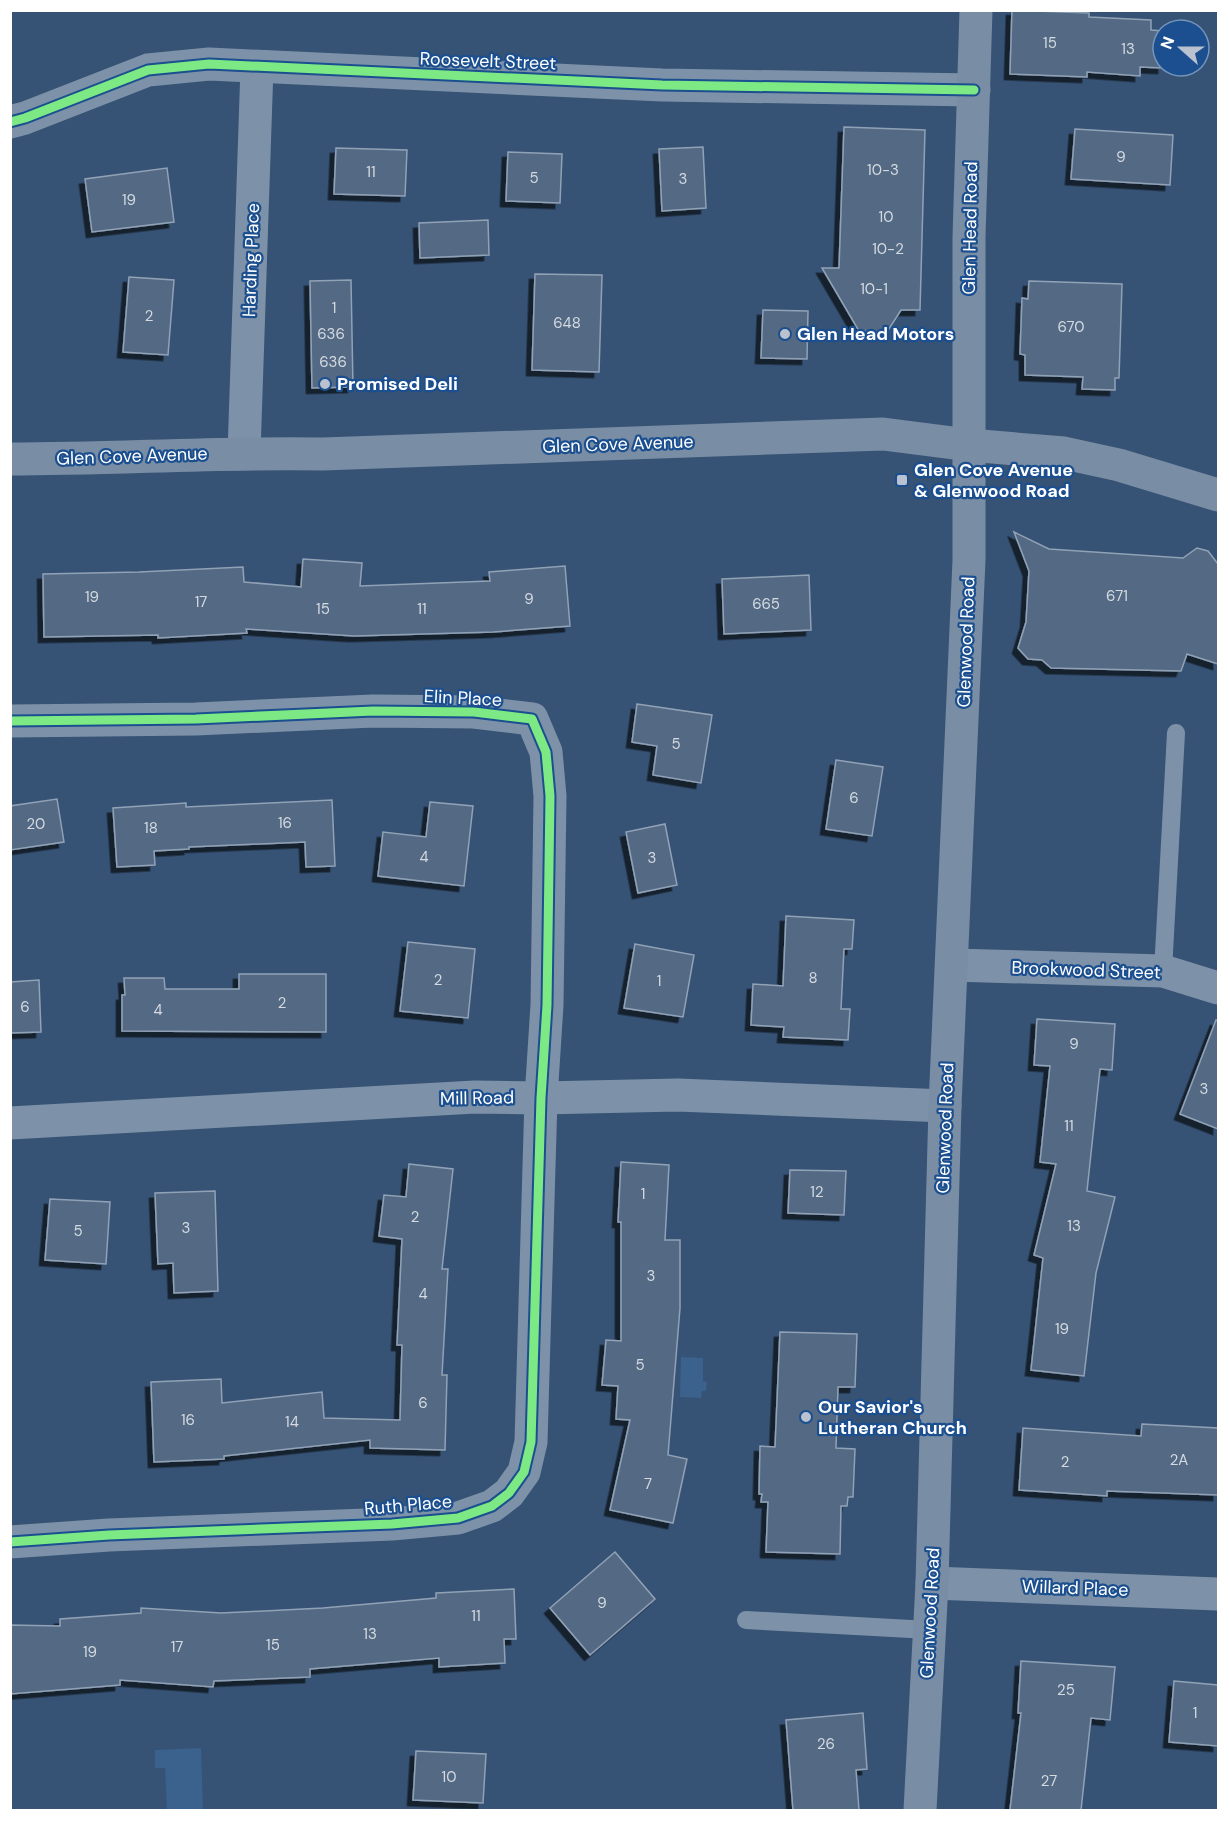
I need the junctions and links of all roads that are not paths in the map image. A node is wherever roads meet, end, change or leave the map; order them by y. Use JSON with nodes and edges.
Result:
{"nodes":[{"id":1,"x":976,"y":10,"type":"edge"},
{"id":2,"x":257,"y":68,"type":"junction"},
{"id":3,"x":974,"y":90,"type":"junction"},
{"id":4,"x":10,"y":122,"type":"edge"},
{"id":5,"x":969,"y":445,"type":"junction"},
{"id":6,"x":244,"y":453,"type":"junction"},
{"id":7,"x":10,"y":459,"type":"edge"},
{"id":8,"x":1218,"y":495,"type":"edge"},
{"id":9,"x":10,"y":721,"type":"edge"},
{"id":10,"x":1176,"y":733,"type":"dead end"},
{"id":11,"x":952,"y":965,"type":"junction"},
{"id":12,"x":1163,"y":971,"type":"junction"},
{"id":13,"x":1218,"y":988,"type":"edge"},
{"id":14,"x":542,"y":1098,"type":"junction"},
{"id":15,"x":945,"y":1106,"type":"junction"},
{"id":16,"x":10,"y":1123,"type":"edge"},
{"id":17,"x":10,"y":1542,"type":"edge"},
{"id":18,"x":932,"y":1582,"type":"junction"},
{"id":19,"x":1218,"y":1594,"type":"edge"},
{"id":20,"x":746,"y":1620,"type":"dead end"},
{"id":21,"x":929,"y":1630,"type":"junction"},
{"id":22,"x":920,"y":1810,"type":"edge"}],
"edges":[{"from":1,"to":3,"type":"main road","name":"Glen Head Road"},
{"from":2,"to":3,"type":"street","name":"Roosevelt Street"},
{"from":2,"to":4,"type":"street","name":"Roosevelt Street"},
{"from":2,"to":6,"type":"street","name":"Harding Place"},
{"from":3,"to":5,"type":"main road","name":"Glen Head Road"},
{"from":5,"to":6,"type":"main road","name":"Glen Cove Avenue"},
{"from":5,"to":8,"type":"main road","name":"Glen Cove Avenue"},
{"from":5,"to":11,"type":"main road","name":"Glenwood Road"},
{"from":6,"to":7,"type":"main road","name":"Glen Cove Avenue"},
{"from":9,"to":14,"type":"street","name":"Elin Place"},
{"from":10,"to":12,"type":"lane"},
{"from":11,"to":12,"type":"street","name":"Brookwood Street"},
{"from":11,"to":15,"type":"main road","name":"Glenwood Road"},
{"from":12,"to":13,"type":"street","name":"Brookwood Street"},
{"from":14,"to":15,"type":"street","name":"Mill Road"},
{"from":14,"to":16,"type":"street","name":"Mill Road"},
{"from":14,"to":17,"type":"street","name":"Ruth Place"},
{"from":15,"to":18,"type":"main road","name":"Glenwood Road"},
{"from":18,"to":19,"type":"street","name":"Willard Place"},
{"from":18,"to":21,"type":"main road","name":"Glenwood Road"},
{"from":20,"to":21,"type":"lane"},
{"from":21,"to":22,"type":"main road","name":"Glenwood Road"}]}
